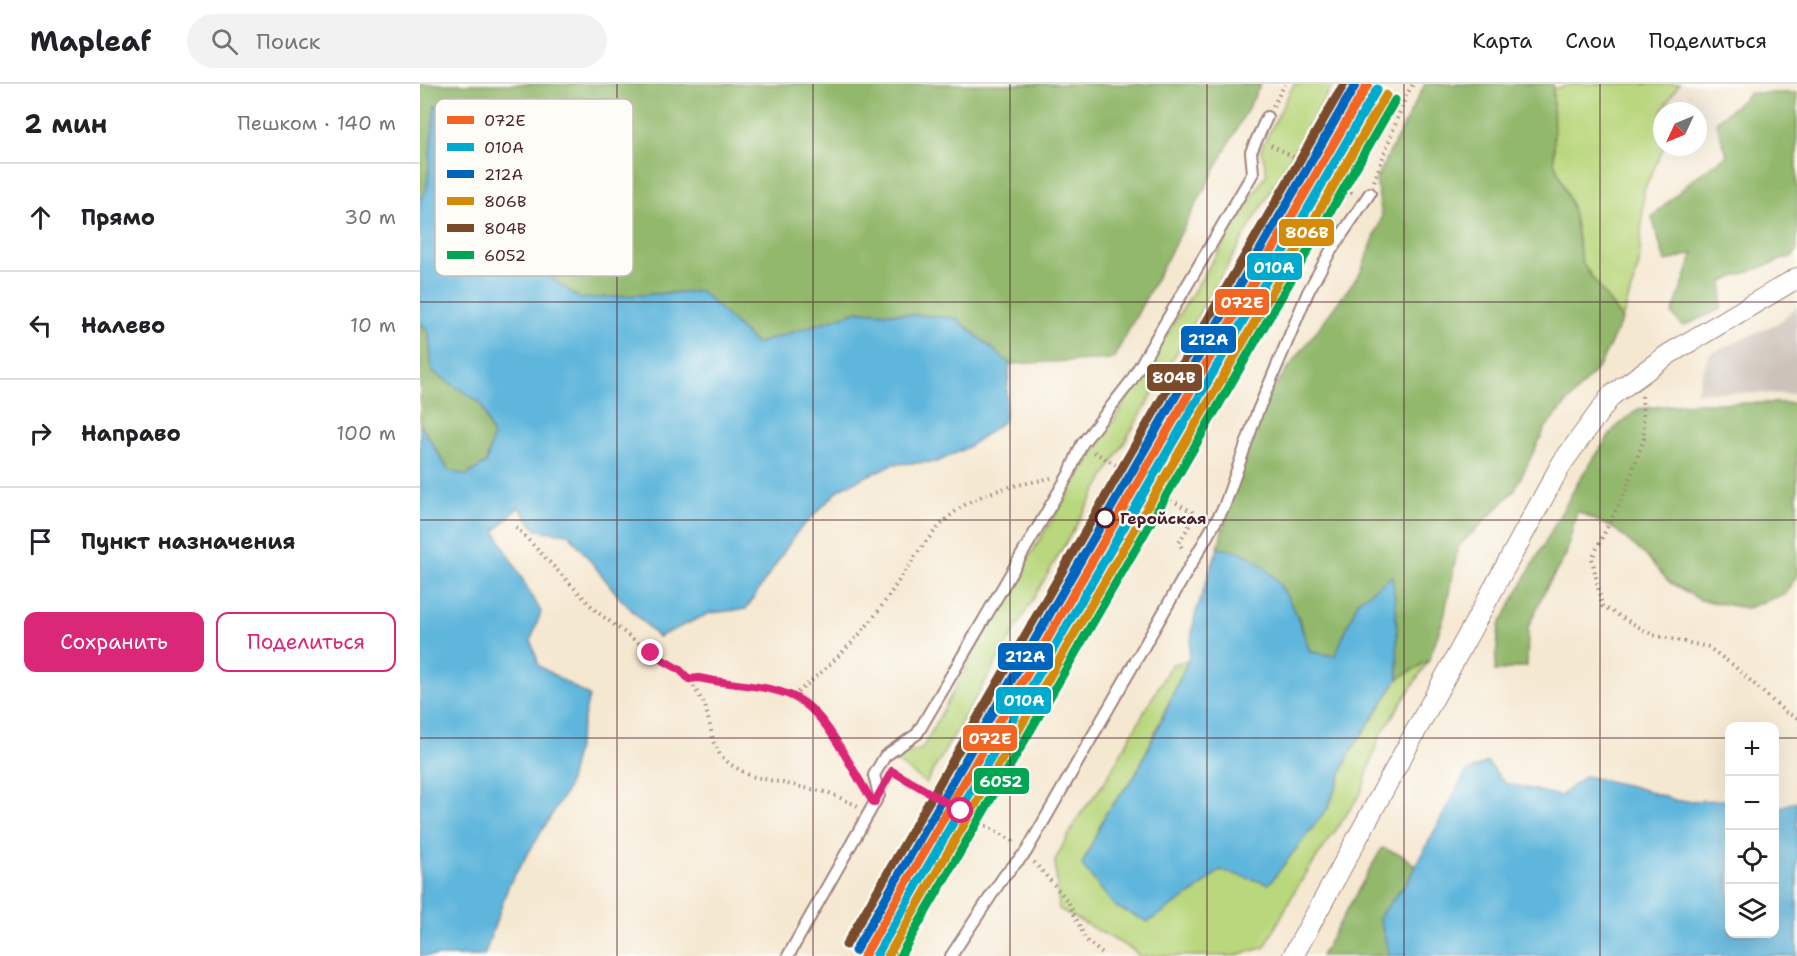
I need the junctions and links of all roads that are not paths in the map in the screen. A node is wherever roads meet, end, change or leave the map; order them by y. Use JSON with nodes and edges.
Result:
{"nodes":[{"id":1,"x":1267,"y":117,"type":"road end"},
{"id":2,"x":1370,"y":193,"type":"road end"},
{"id":3,"x":1797,"y":278,"type":"edge"},
{"id":4,"x":788,"y":956,"type":"edge"},
{"id":5,"x":951,"y":956,"type":"edge"},
{"id":6,"x":1293,"y":956,"type":"edge"}],
"edges":[{"from":1,"to":4,"type":"lane"},
{"from":2,"to":5,"type":"lane"},
{"from":3,"to":6,"type":"street"}]}
